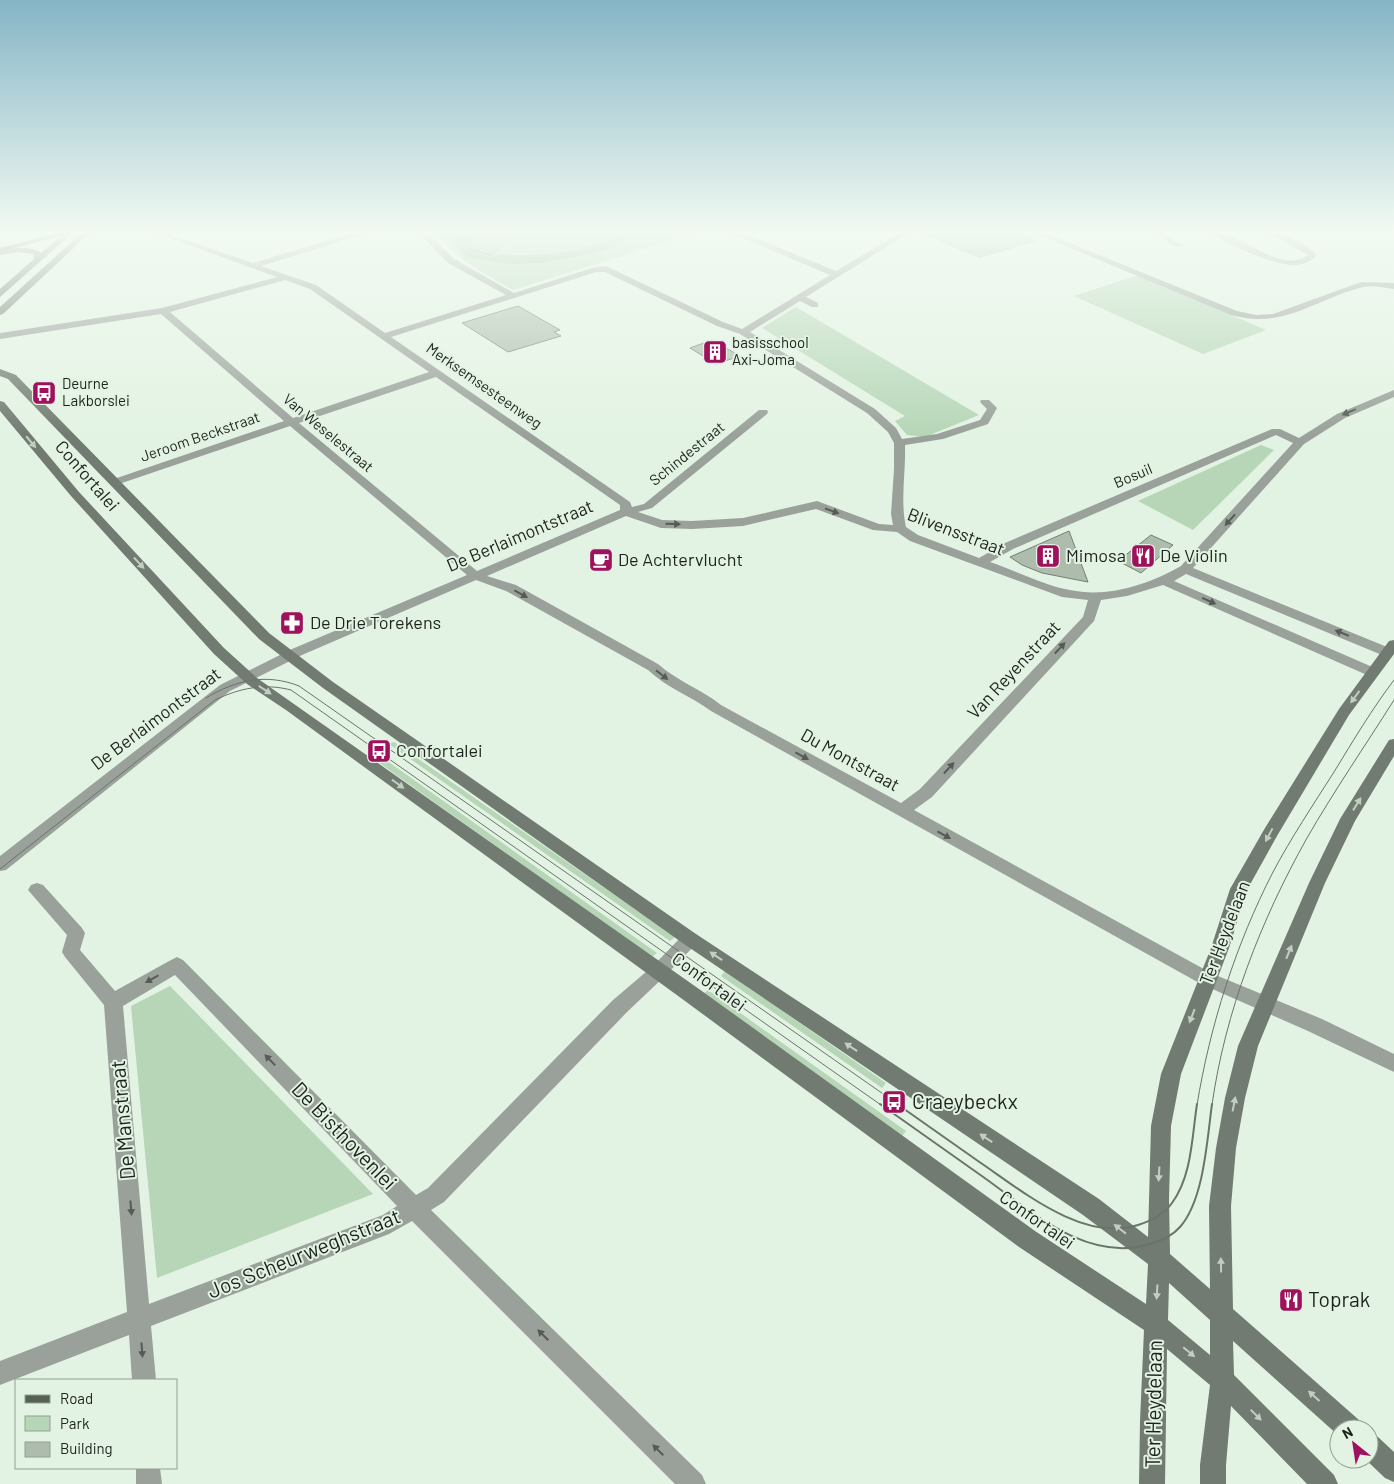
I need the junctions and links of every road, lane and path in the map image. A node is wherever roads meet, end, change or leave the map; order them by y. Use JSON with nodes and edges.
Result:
{"nodes":[{"id":1,"x":15,"y":298,"type":"edge"},
{"id":2,"x":209,"y":298,"type":"edge"},
{"id":3,"x":331,"y":298,"type":"edge"},
{"id":4,"x":507,"y":298,"type":"edge"},
{"id":5,"x":667,"y":298,"type":"edge"},
{"id":6,"x":797,"y":298,"type":"edge"},
{"id":7,"x":802,"y":298,"type":"edge"},
{"id":8,"x":1198,"y":298,"type":"edge"},
{"id":9,"x":1325,"y":298,"type":"edge"},
{"id":10,"x":815,"y":305,"type":"dead end"},
{"id":11,"x":163,"y":311,"type":"junction"},
{"id":12,"x":0,"y":312,"type":"edge"},
{"id":13,"x":743,"y":332,"type":"junction"},
{"id":14,"x":0,"y":336,"type":"edge"},
{"id":15,"x":385,"y":336,"type":"junction"},
{"id":16,"x":0,"y":372,"type":"edge"},
{"id":17,"x":437,"y":373,"type":"junction"},
{"id":18,"x":1394,"y":392,"type":"edge"},
{"id":19,"x":985,"y":402,"type":"dead end"},
{"id":20,"x":0,"y":404,"type":"edge"},
{"id":21,"x":763,"y":412,"type":"dead end"},
{"id":22,"x":291,"y":422,"type":"junction"},
{"id":23,"x":1300,"y":442,"type":"junction"},
{"id":24,"x":899,"y":443,"type":"junction"},
{"id":25,"x":115,"y":482,"type":"junction"},
{"id":26,"x":626,"y":512,"type":"junction"},
{"id":27,"x":900,"y":529,"type":"junction"},
{"id":28,"x":980,"y":562,"type":"junction"},
{"id":29,"x":1185,"y":569,"type":"junction"},
{"id":30,"x":476,"y":576,"type":"junction"},
{"id":31,"x":1164,"y":581,"type":"junction"},
{"id":32,"x":1095,"y":597,"type":"junction"},
{"id":33,"x":1391,"y":648,"type":"edge"},
{"id":34,"x":290,"y":656,"type":"junction"},
{"id":35,"x":1372,"y":672,"type":"junction"},
{"id":36,"x":247,"y":677,"type":"junction"},
{"id":37,"x":1394,"y":744,"type":"edge"},
{"id":38,"x":900,"y":811,"type":"junction"},
{"id":39,"x":0,"y":865,"type":"edge"},
{"id":40,"x":37,"y":890,"type":"dead end"},
{"id":41,"x":690,"y":939,"type":"junction"},
{"id":42,"x":659,"y":971,"type":"junction"},
{"id":43,"x":1207,"y":979,"type":"junction"},
{"id":44,"x":113,"y":1002,"type":"junction"},
{"id":45,"x":1265,"y":1004,"type":"junction"},
{"id":46,"x":1394,"y":1063,"type":"edge"},
{"id":47,"x":414,"y":1208,"type":"junction"},
{"id":48,"x":1159,"y":1259,"type":"junction"},
{"id":49,"x":1222,"y":1314,"type":"junction"},
{"id":50,"x":139,"y":1319,"type":"junction"},
{"id":51,"x":1155,"y":1324,"type":"junction"},
{"id":52,"x":0,"y":1373,"type":"edge"},
{"id":53,"x":144,"y":1379,"type":"edge"},
{"id":54,"x":1222,"y":1380,"type":"junction"},
{"id":55,"x":1339,"y":1419,"type":"edge"},
{"id":56,"x":1379,"y":1455,"type":"edge"},
{"id":57,"x":148,"y":1469,"type":"edge"},
{"id":58,"x":1394,"y":1469,"type":"edge"},
{"id":59,"x":149,"y":1484,"type":"edge"},
{"id":60,"x":692,"y":1484,"type":"edge"},
{"id":61,"x":1152,"y":1484,"type":"edge"},
{"id":62,"x":1213,"y":1484,"type":"edge"},
{"id":63,"x":1325,"y":1484,"type":"edge"}],
"edges":[{"from":1,"to":12,"type":"street"},
{"from":2,"to":11,"type":"street"},
{"from":3,"to":15,"type":"street","name":"Merksemsesteenweg"},
{"from":4,"to":15,"type":"street"},
{"from":5,"to":13,"type":"street"},
{"from":6,"to":13,"type":"street"},
{"from":7,"to":10,"type":"street"},
{"from":8,"to":9,"type":"street"},
{"from":11,"to":14,"type":"street"},
{"from":11,"to":22,"type":"street","name":"Van Weselestraat"},
{"from":13,"to":24,"type":"street"},
{"from":15,"to":17,"type":"street","name":"Merksemsesteenweg"},
{"from":16,"to":25,"type":"street","name":"Confortalei"},
{"from":17,"to":22,"type":"street","name":"Jeroom Beckstraat"},
{"from":17,"to":26,"type":"street","name":"Merksemsesteenweg"},
{"from":18,"to":23,"type":"street","one_way":true},
{"from":19,"to":24,"type":"street"},
{"from":20,"to":36,"type":"street","name":"Confortalei","one_way":true},
{"from":21,"to":26,"type":"street","name":"Schindestraat"},
{"from":22,"to":25,"type":"street","name":"Jeroom Beckstraat"},
{"from":22,"to":30,"type":"street","name":"Van Weselestraat"},
{"from":23,"to":28,"type":"street","name":"Bosuil"},
{"from":23,"to":29,"type":"street","one_way":true},
{"from":24,"to":27,"type":"street"},
{"from":25,"to":34,"type":"street","name":"Confortalei"},
{"from":26,"to":27,"type":"street","name":"Blivensstraat","one_way":true},
{"from":26,"to":30,"type":"street","name":"De Berlaimontstraat"},
{"from":27,"to":28,"type":"street","name":"Blivensstraat"},
{"from":28,"to":32,"type":"street","name":"Blivensstraat"},
{"from":29,"to":31,"type":"street"},
{"from":33,"to":29,"type":"street","one_way":true},
{"from":30,"to":34,"type":"street","name":"De Berlaimontstraat"},
{"from":30,"to":38,"type":"street","name":"Du Montstraat","one_way":true},
{"from":31,"to":32,"type":"street"},
{"from":31,"to":35,"type":"street","one_way":true},
{"from":38,"to":32,"type":"street","name":"Van Reyenstraat","one_way":true},
{"from":33,"to":35,"type":"street","name":"Ter Heydelaan"},
{"from":34,"to":36,"type":"street","name":"De Berlaimontstraat"},
{"from":34,"to":41,"type":"street","name":"Confortalei"},
{"from":35,"to":43,"type":"street","name":"Ter Heydelaan","one_way":true},
{"from":36,"to":39,"type":"street","name":"De Berlaimontstraat"},
{"from":36,"to":42,"type":"street","name":"Confortalei","one_way":true},
{"from":45,"to":37,"type":"street","one_way":true},
{"from":38,"to":43,"type":"street","name":"Du Montstraat","one_way":true},
{"from":40,"to":44,"type":"street"},
{"from":41,"to":42,"type":"street","name":"Jos Scheurweghstraat"},
{"from":48,"to":41,"type":"street","name":"Confortalei","one_way":true},
{"from":42,"to":47,"type":"street","name":"Jos Scheurweghstraat"},
{"from":42,"to":51,"type":"street","name":"Confortalei"},
{"from":43,"to":45,"type":"street","name":"Du Montstraat"},
{"from":43,"to":48,"type":"street","name":"Ter Heydelaan","one_way":true},
{"from":47,"to":44,"type":"street","name":"De Bisthovenlei","one_way":true},
{"from":44,"to":50,"type":"street","name":"De Manstraat","one_way":true},
{"from":45,"to":46,"type":"street","name":"Du Montstraat"},
{"from":49,"to":45,"type":"street","one_way":true},
{"from":47,"to":50,"type":"street","name":"Jos Scheurweghstraat"},
{"from":60,"to":47,"type":"street","name":"De Bisthovenlei","one_way":true},
{"from":48,"to":49,"type":"street"},
{"from":48,"to":51,"type":"street","name":"Ter Heydelaan","one_way":true},
{"from":49,"to":54,"type":"street"},
{"from":55,"to":49,"type":"street","one_way":true},
{"from":50,"to":52,"type":"street","name":"Jos Scheurweghstraat"},
{"from":50,"to":53,"type":"street","name":"De Manstraat","one_way":true},
{"from":51,"to":54,"type":"street","name":"Ter Heydelaan","one_way":true},
{"from":51,"to":61,"type":"street","name":"Ter Heydelaan"},
{"from":54,"to":62,"type":"street"},
{"from":54,"to":63,"type":"street","name":"Ter Heydelaan","one_way":true},
{"from":56,"to":58,"type":"street"},
{"from":57,"to":59,"type":"street"}]}
